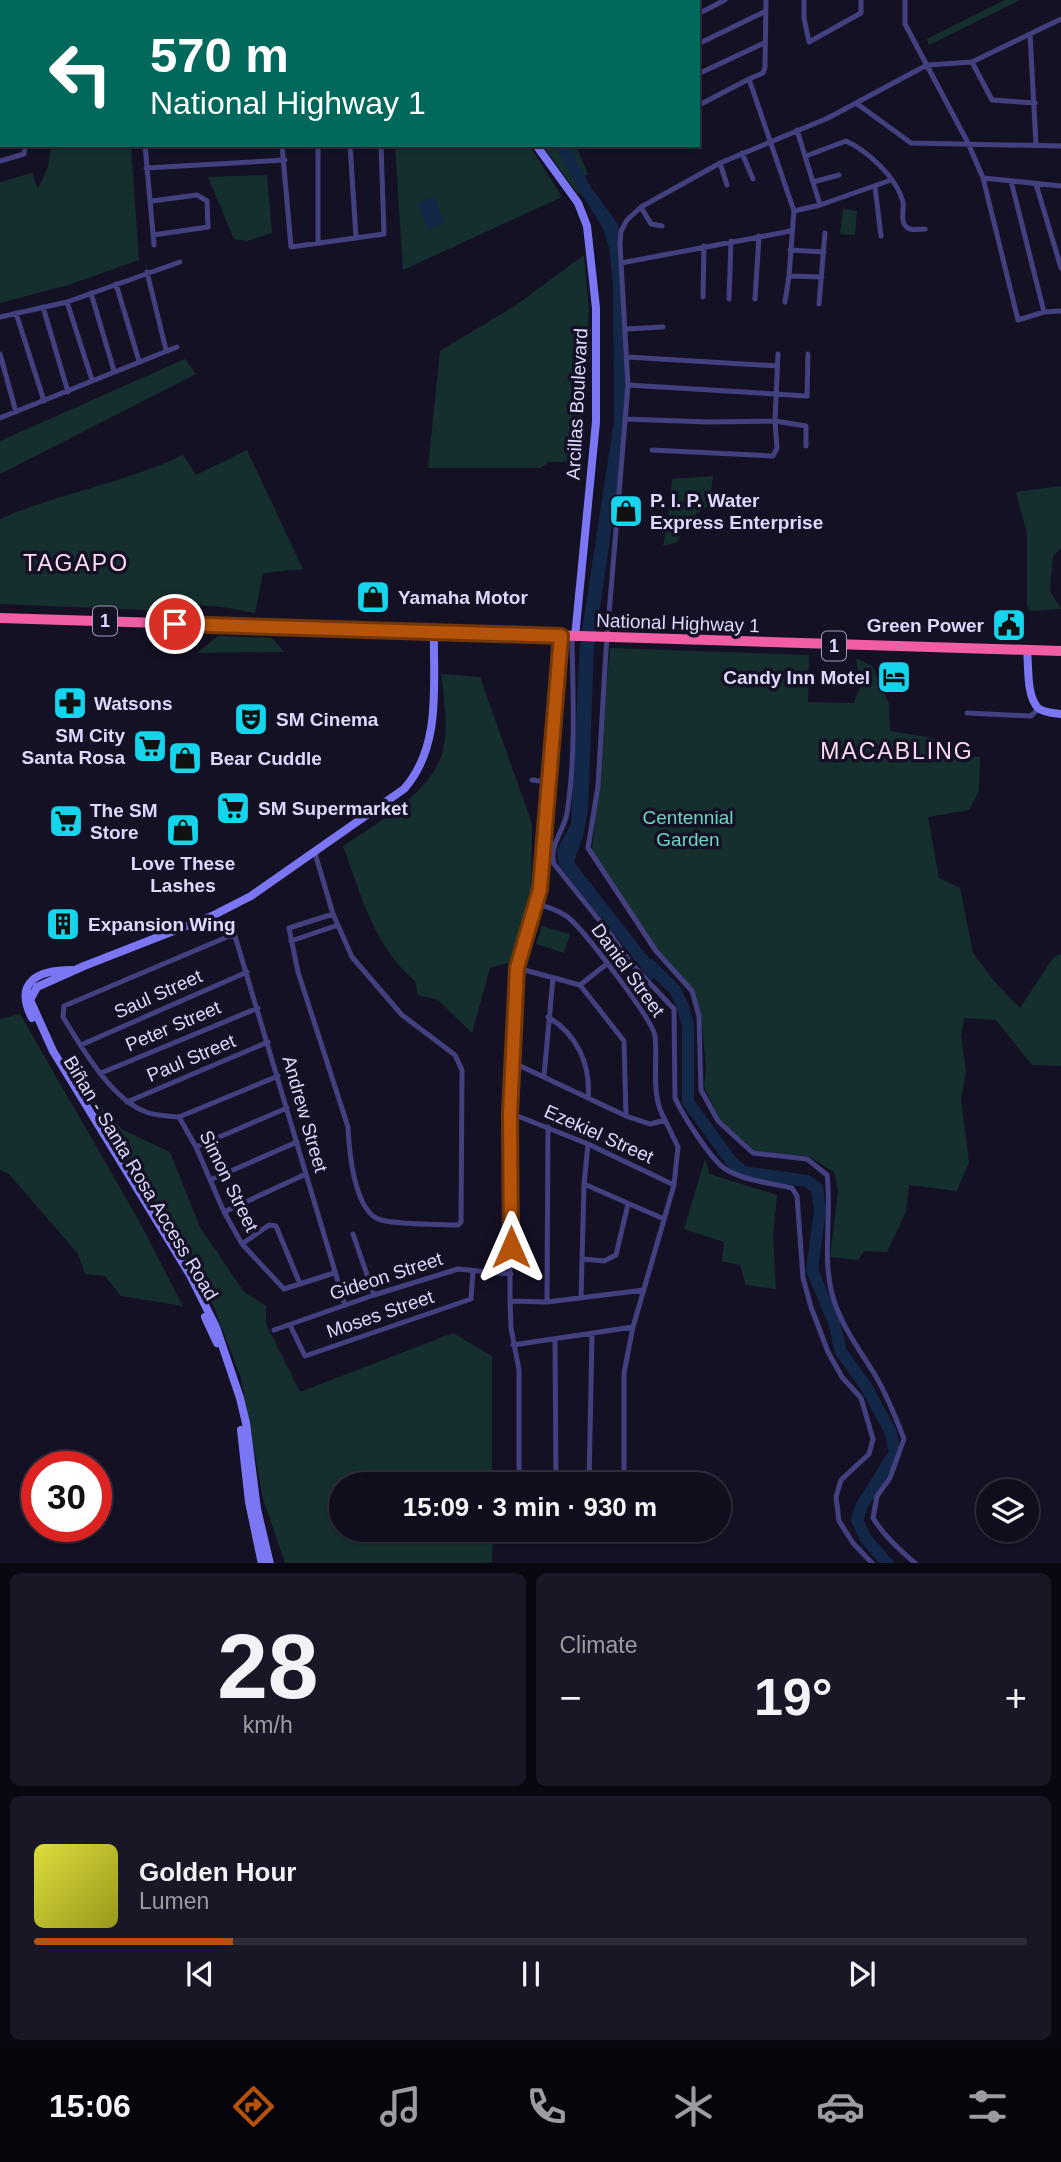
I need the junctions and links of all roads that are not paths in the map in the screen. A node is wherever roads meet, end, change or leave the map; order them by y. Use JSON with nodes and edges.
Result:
{"nodes":[{"id":1,"x":56,"y":0,"type":"edge"},
{"id":2,"x":69,"y":0,"type":"edge"},
{"id":3,"x":709,"y":0,"type":"edge"},
{"id":4,"x":725,"y":0,"type":"edge"},
{"id":5,"x":766,"y":0,"type":"edge"},
{"id":6,"x":804,"y":0,"type":"edge"},
{"id":7,"x":861,"y":0,"type":"edge"},
{"id":8,"x":905,"y":0,"type":"edge"},
{"id":9,"x":710,"y":8,"type":"junction"},
{"id":10,"x":764,"y":12,"type":"junction"},
{"id":11,"x":700,"y":13,"type":"edge"},
{"id":12,"x":1061,"y":19,"type":"edge"},
{"id":13,"x":1030,"y":34,"type":"junction"},
{"id":14,"x":700,"y":43,"type":"edge"},
{"id":15,"x":764,"y":43,"type":"junction"},
{"id":16,"x":972,"y":62,"type":"junction"},
{"id":17,"x":927,"y":65,"type":"junction"},
{"id":18,"x":700,"y":73,"type":"edge"},
{"id":19,"x":749,"y":79,"type":"junction"},
{"id":20,"x":856,"y":103,"type":"junction"},
{"id":21,"x":1035,"y":103,"type":"junction"},
{"id":22,"x":701,"y":104,"type":"dead end"},
{"id":23,"x":797,"y":130,"type":"junction"},
{"id":24,"x":772,"y":142,"type":"junction"},
{"id":25,"x":968,"y":143,"type":"junction"},
{"id":26,"x":1036,"y":145,"type":"junction"},
{"id":27,"x":1061,"y":146,"type":"edge"},
{"id":28,"x":25,"y":147,"type":"edge"},
{"id":29,"x":145,"y":147,"type":"edge"},
{"id":30,"x":282,"y":147,"type":"edge"},
{"id":31,"x":318,"y":147,"type":"edge"},
{"id":32,"x":350,"y":147,"type":"edge"},
{"id":33,"x":381,"y":147,"type":"edge"},
{"id":34,"x":537,"y":147,"type":"edge"},
{"id":35,"x":742,"y":153,"type":"junction"},
{"id":36,"x":806,"y":156,"type":"junction"},
{"id":37,"x":285,"y":160,"type":"junction"},
{"id":38,"x":0,"y":161,"type":"edge"},
{"id":39,"x":720,"y":163,"type":"junction"},
{"id":40,"x":146,"y":168,"type":"junction"},
{"id":41,"x":839,"y":175,"type":"dead end"},
{"id":42,"x":983,"y":178,"type":"junction"},
{"id":43,"x":752,"y":179,"type":"dead end"},
{"id":44,"x":891,"y":180,"type":"junction"},
{"id":45,"x":1011,"y":181,"type":"junction"},
{"id":46,"x":813,"y":182,"type":"junction"},
{"id":47,"x":1036,"y":184,"type":"junction"},
{"id":48,"x":727,"y":185,"type":"dead end"},
{"id":49,"x":1061,"y":186,"type":"edge"},
{"id":50,"x":874,"y":187,"type":"junction"},
{"id":51,"x":152,"y":201,"type":"junction"},
{"id":52,"x":820,"y":205,"type":"junction"},
{"id":53,"x":641,"y":207,"type":"junction"},
{"id":54,"x":794,"y":211,"type":"junction"},
{"id":55,"x":663,"y":226,"type":"dead end"},
{"id":56,"x":925,"y":229,"type":"dead end"},
{"id":57,"x":791,"y":231,"type":"junction"},
{"id":58,"x":825,"y":233,"type":"dead end"},
{"id":59,"x":153,"y":235,"type":"junction"},
{"id":60,"x":759,"y":236,"type":"junction"},
{"id":61,"x":881,"y":236,"type":"dead end"},
{"id":62,"x":356,"y":237,"type":"junction"},
{"id":63,"x":731,"y":241,"type":"junction"},
{"id":64,"x":318,"y":242,"type":"junction"},
{"id":65,"x":154,"y":245,"type":"dead end"},
{"id":66,"x":704,"y":246,"type":"junction"},
{"id":67,"x":790,"y":250,"type":"junction"},
{"id":68,"x":824,"y":252,"type":"junction"},
{"id":69,"x":180,"y":262,"type":"dead end"},
{"id":70,"x":621,"y":263,"type":"junction"},
{"id":71,"x":1061,"y":268,"type":"edge"},
{"id":72,"x":147,"y":272,"type":"junction"},
{"id":73,"x":789,"y":276,"type":"junction"},
{"id":74,"x":822,"y":277,"type":"junction"},
{"id":75,"x":116,"y":284,"type":"junction"},
{"id":76,"x":91,"y":293,"type":"junction"},
{"id":77,"x":703,"y":297,"type":"dead end"},
{"id":78,"x":729,"y":299,"type":"dead end"},
{"id":79,"x":755,"y":299,"type":"dead end"},
{"id":80,"x":67,"y":302,"type":"junction"},
{"id":81,"x":785,"y":302,"type":"dead end"},
{"id":82,"x":819,"y":304,"type":"dead end"},
{"id":83,"x":43,"y":307,"type":"junction"},
{"id":84,"x":1061,"y":311,"type":"edge"},
{"id":85,"x":1044,"y":312,"type":"junction"},
{"id":86,"x":16,"y":313,"type":"junction"},
{"id":87,"x":0,"y":317,"type":"edge"},
{"id":88,"x":663,"y":327,"type":"dead end"},
{"id":89,"x":626,"y":329,"type":"junction"},
{"id":90,"x":177,"y":346,"type":"dead end"},
{"id":91,"x":166,"y":350,"type":"junction"},
{"id":92,"x":0,"y":354,"type":"edge"},
{"id":93,"x":778,"y":354,"type":"dead end"},
{"id":94,"x":808,"y":354,"type":"dead end"},
{"id":95,"x":627,"y":357,"type":"junction"},
{"id":96,"x":139,"y":360,"type":"junction"},
{"id":97,"x":777,"y":366,"type":"junction"},
{"id":98,"x":114,"y":371,"type":"junction"},
{"id":99,"x":92,"y":380,"type":"junction"},
{"id":100,"x":628,"y":385,"type":"junction"},
{"id":101,"x":68,"y":392,"type":"junction"},
{"id":102,"x":776,"y":395,"type":"junction"},
{"id":103,"x":44,"y":401,"type":"junction"},
{"id":104,"x":16,"y":412,"type":"junction"},
{"id":105,"x":0,"y":418,"type":"edge"},
{"id":106,"x":625,"y":419,"type":"junction"},
{"id":107,"x":775,"y":421,"type":"junction"},
{"id":108,"x":806,"y":446,"type":"dead end"},
{"id":109,"x":652,"y":450,"type":"dead end"},
{"id":110,"x":0,"y":618,"type":"edge"},
{"id":111,"x":434,"y":632,"type":"junction"},
{"id":112,"x":569,"y":637,"type":"junction"},
{"id":113,"x":607,"y":638,"type":"junction"},
{"id":114,"x":1027,"y":650,"type":"junction"},
{"id":115,"x":1061,"y":651,"type":"edge"},
{"id":116,"x":1039,"y":708,"type":"junction"},
{"id":117,"x":967,"y":713,"type":"dead end"},
{"id":118,"x":1061,"y":715,"type":"edge"},
{"id":119,"x":531,"y":780,"type":"dead end"},
{"id":120,"x":548,"y":782,"type":"junction"},
{"id":121,"x":315,"y":853,"type":"junction"},
{"id":122,"x":536,"y":903,"type":"junction"},
{"id":123,"x":333,"y":914,"type":"junction"},
{"id":124,"x":338,"y":925,"type":"junction"},
{"id":125,"x":291,"y":941,"type":"junction"},
{"id":126,"x":608,"y":963,"type":"junction"},
{"id":127,"x":517,"y":968,"type":"junction"},
{"id":128,"x":247,"y":972,"type":"junction"},
{"id":129,"x":552,"y":978,"type":"junction"},
{"id":130,"x":580,"y":985,"type":"junction"},
{"id":131,"x":258,"y":1008,"type":"junction"},
{"id":132,"x":62,"y":1010,"type":"joint"},
{"id":133,"x":548,"y":1017,"type":"junction"},
{"id":134,"x":268,"y":1042,"type":"junction"},
{"id":135,"x":81,"y":1045,"type":"junction"},
{"id":136,"x":512,"y":1062,"type":"junction"},
{"id":137,"x":101,"y":1073,"type":"junction"},
{"id":138,"x":278,"y":1076,"type":"junction"},
{"id":139,"x":544,"y":1076,"type":"junction"},
{"id":140,"x":588,"y":1098,"type":"junction"},
{"id":141,"x":127,"y":1102,"type":"junction"},
{"id":142,"x":287,"y":1108,"type":"junction"},
{"id":143,"x":510,"y":1114,"type":"junction"},
{"id":144,"x":626,"y":1116,"type":"junction"},
{"id":145,"x":179,"y":1118,"type":"junction"},
{"id":146,"x":666,"y":1120,"type":"junction"},
{"id":147,"x":548,"y":1127,"type":"junction"},
{"id":148,"x":297,"y":1142,"type":"junction"},
{"id":149,"x":589,"y":1144,"type":"junction"},
{"id":150,"x":196,"y":1147,"type":"junction"},
{"id":151,"x":306,"y":1174,"type":"junction"},
{"id":152,"x":210,"y":1180,"type":"junction"},
{"id":153,"x":584,"y":1184,"type":"junction"},
{"id":154,"x":674,"y":1185,"type":"junction"},
{"id":155,"x":628,"y":1204,"type":"junction"},
{"id":156,"x":224,"y":1212,"type":"junction"},
{"id":157,"x":664,"y":1219,"type":"junction"},
{"id":158,"x":353,"y":1234,"type":"dead end"},
{"id":159,"x":242,"y":1244,"type":"junction"},
{"id":160,"x":583,"y":1259,"type":"junction"},
{"id":161,"x":473,"y":1271,"type":"junction"},
{"id":162,"x":334,"y":1273,"type":"junction"},
{"id":163,"x":511,"y":1274,"type":"junction"},
{"id":164,"x":300,"y":1284,"type":"junction"},
{"id":165,"x":644,"y":1290,"type":"junction"},
{"id":166,"x":374,"y":1295,"type":"junction"},
{"id":167,"x":581,"y":1298,"type":"junction"},
{"id":168,"x":510,"y":1301,"type":"junction"},
{"id":169,"x":547,"y":1302,"type":"junction"},
{"id":170,"x":345,"y":1305,"type":"junction"},
{"id":171,"x":290,"y":1325,"type":"junction"},
{"id":172,"x":633,"y":1327,"type":"junction"},
{"id":173,"x":274,"y":1330,"type":"dead end"},
{"id":174,"x":592,"y":1334,"type":"junction"},
{"id":175,"x":555,"y":1340,"type":"junction"},
{"id":176,"x":513,"y":1345,"type":"junction"},
{"id":177,"x":519,"y":1472,"type":"edge"},
{"id":178,"x":556,"y":1472,"type":"edge"},
{"id":179,"x":589,"y":1472,"type":"edge"},
{"id":180,"x":624,"y":1472,"type":"edge"},
{"id":181,"x":261,"y":1548,"type":"junction"},
{"id":182,"x":262,"y":1563,"type":"edge"},
{"id":183,"x":270,"y":1563,"type":"edge"},
{"id":184,"x":873,"y":1563,"type":"edge"},
{"id":185,"x":916,"y":1563,"type":"edge"}],
"edges":[{"from":1,"to":2,"type":"street"},
{"from":3,"to":9,"type":"street"},
{"from":4,"to":9,"type":"street"},
{"from":5,"to":10,"type":"street"},
{"from":6,"to":7,"type":"street"},
{"from":8,"to":17,"type":"street"},
{"from":9,"to":11,"type":"street"},
{"from":10,"to":14,"type":"street"},
{"from":10,"to":15,"type":"street"},
{"from":12,"to":13,"type":"street"},
{"from":13,"to":16,"type":"street"},
{"from":13,"to":21,"type":"street"},
{"from":15,"to":18,"type":"street"},
{"from":15,"to":19,"type":"street"},
{"from":16,"to":17,"type":"street"},
{"from":16,"to":21,"type":"street"},
{"from":17,"to":20,"type":"street"},
{"from":17,"to":25,"type":"street"},
{"from":19,"to":22,"type":"street"},
{"from":19,"to":24,"type":"street"},
{"from":20,"to":23,"type":"street"},
{"from":20,"to":25,"type":"street"},
{"from":21,"to":26,"type":"street"},
{"from":23,"to":24,"type":"street"},
{"from":23,"to":36,"type":"street"},
{"from":24,"to":35,"type":"street"},
{"from":24,"to":54,"type":"street"},
{"from":25,"to":26,"type":"street"},
{"from":25,"to":42,"type":"street"},
{"from":26,"to":27,"type":"street"},
{"from":28,"to":38,"type":"street"},
{"from":29,"to":40,"type":"street"},
{"from":30,"to":37,"type":"street"},
{"from":31,"to":64,"type":"street"},
{"from":32,"to":62,"type":"street"},
{"from":33,"to":62,"type":"street"},
{"from":34,"to":112,"type":"main road","name":"Arcillas Boulevard"},
{"from":35,"to":39,"type":"street"},
{"from":35,"to":43,"type":"street"},
{"from":36,"to":44,"type":"street"},
{"from":36,"to":46,"type":"street"},
{"from":37,"to":40,"type":"street"},
{"from":37,"to":64,"type":"street"},
{"from":39,"to":48,"type":"street"},
{"from":39,"to":53,"type":"street"},
{"from":40,"to":51,"type":"street"},
{"from":41,"to":46,"type":"street"},
{"from":42,"to":45,"type":"street"},
{"from":42,"to":85,"type":"street"},
{"from":44,"to":50,"type":"street"},
{"from":44,"to":56,"type":"street"},
{"from":45,"to":47,"type":"street"},
{"from":45,"to":85,"type":"street"},
{"from":46,"to":52,"type":"street"},
{"from":47,"to":49,"type":"street"},
{"from":47,"to":71,"type":"street"},
{"from":50,"to":52,"type":"street"},
{"from":50,"to":61,"type":"street"},
{"from":51,"to":59,"type":"street"},
{"from":51,"to":59,"type":"street"},
{"from":52,"to":54,"type":"street"},
{"from":53,"to":55,"type":"street"},
{"from":53,"to":70,"type":"street"},
{"from":54,"to":57,"type":"street"},
{"from":57,"to":60,"type":"street"},
{"from":57,"to":67,"type":"street"},
{"from":58,"to":68,"type":"street"},
{"from":59,"to":65,"type":"street"},
{"from":60,"to":63,"type":"street"},
{"from":60,"to":79,"type":"street"},
{"from":62,"to":64,"type":"street"},
{"from":63,"to":66,"type":"street"},
{"from":63,"to":78,"type":"street"},
{"from":66,"to":70,"type":"street"},
{"from":66,"to":77,"type":"street"},
{"from":67,"to":68,"type":"street"},
{"from":67,"to":73,"type":"street"},
{"from":68,"to":74,"type":"street"},
{"from":69,"to":72,"type":"street"},
{"from":70,"to":89,"type":"street"},
{"from":72,"to":75,"type":"street"},
{"from":72,"to":91,"type":"street"},
{"from":73,"to":74,"type":"street"},
{"from":73,"to":81,"type":"street"},
{"from":74,"to":82,"type":"street"},
{"from":75,"to":76,"type":"street"},
{"from":75,"to":96,"type":"street"},
{"from":76,"to":80,"type":"street"},
{"from":76,"to":98,"type":"street"},
{"from":80,"to":83,"type":"street"},
{"from":80,"to":99,"type":"street"},
{"from":83,"to":86,"type":"street"},
{"from":83,"to":101,"type":"street"},
{"from":84,"to":85,"type":"street"},
{"from":86,"to":87,"type":"street"},
{"from":86,"to":103,"type":"street"},
{"from":88,"to":89,"type":"street"},
{"from":89,"to":95,"type":"street"},
{"from":90,"to":91,"type":"street"},
{"from":91,"to":96,"type":"street"},
{"from":92,"to":104,"type":"street"},
{"from":93,"to":97,"type":"street"},
{"from":94,"to":102,"type":"street"},
{"from":95,"to":97,"type":"street"},
{"from":95,"to":100,"type":"street"},
{"from":96,"to":98,"type":"street"},
{"from":97,"to":102,"type":"street"},
{"from":98,"to":99,"type":"street"},
{"from":99,"to":101,"type":"street"},
{"from":100,"to":102,"type":"street"},
{"from":100,"to":106,"type":"street"},
{"from":101,"to":103,"type":"street"},
{"from":102,"to":107,"type":"street"},
{"from":103,"to":104,"type":"street"},
{"from":104,"to":105,"type":"street"},
{"from":106,"to":107,"type":"street"},
{"from":106,"to":113,"type":"street"},
{"from":107,"to":108,"type":"street"},
{"from":107,"to":109,"type":"street"},
{"from":110,"to":111,"type":"highway","name":"National Highway 1","number":"1"},
{"from":111,"to":112,"type":"highway","name":"National Highway 1","number":"1"},
{"from":111,"to":121,"type":"main road","name":"Biñan - Santa Rosa Access Road"},
{"from":112,"to":113,"type":"highway","name":"National Highway 1","number":"1"},
{"from":112,"to":120,"type":"street"},
{"from":112,"to":184,"type":"street"},
{"from":113,"to":114,"type":"highway","name":"National Highway 1","number":"1"},
{"from":113,"to":185,"type":"street"},
{"from":114,"to":115,"type":"highway","name":"National Highway 1","number":"1"},
{"from":114,"to":116,"type":"main road"},
{"from":116,"to":117,"type":"street"},
{"from":116,"to":118,"type":"main road"},
{"from":119,"to":120,"type":"street"},
{"from":120,"to":122,"type":"street"},
{"from":121,"to":123,"type":"street"},
{"from":121,"to":181,"type":"main road","name":"Biñan - Santa Rosa Access Road"},
{"from":122,"to":126,"type":"street","name":"Daniel Street"},
{"from":122,"to":127,"type":"street"},
{"from":123,"to":124,"type":"street"},
{"from":123,"to":125,"type":"street"},
{"from":124,"to":125,"type":"street"},
{"from":124,"to":125,"type":"street"},
{"from":126,"to":130,"type":"street"},
{"from":126,"to":146,"type":"street","name":"Daniel Street"},
{"from":127,"to":129,"type":"street"},
{"from":127,"to":136,"type":"street"},
{"from":128,"to":131,"type":"street","name":"Andrew Street"},
{"from":128,"to":132,"type":"street","name":"Andrew Street"},
{"from":128,"to":135,"type":"street","name":"Saul Street"},
{"from":129,"to":130,"type":"street"},
{"from":129,"to":133,"type":"street"},
{"from":130,"to":144,"type":"street"},
{"from":131,"to":134,"type":"street","name":"Andrew Street"},
{"from":131,"to":137,"type":"street","name":"Peter Street"},
{"from":132,"to":135,"type":"street","name":"Simon Street"},
{"from":133,"to":139,"type":"street"},
{"from":133,"to":140,"type":"street"},
{"from":134,"to":138,"type":"street","name":"Andrew Street"},
{"from":134,"to":141,"type":"street","name":"Paul Street"},
{"from":135,"to":137,"type":"street","name":"Simon Street"},
{"from":136,"to":139,"type":"street"},
{"from":136,"to":143,"type":"street"},
{"from":137,"to":141,"type":"street","name":"Simon Street"},
{"from":138,"to":142,"type":"street","name":"Andrew Street"},
{"from":138,"to":145,"type":"street"},
{"from":139,"to":140,"type":"street"},
{"from":140,"to":144,"type":"street"},
{"from":141,"to":145,"type":"street","name":"Simon Street"},
{"from":142,"to":148,"type":"street","name":"Andrew Street"},
{"from":142,"to":150,"type":"street"},
{"from":143,"to":147,"type":"street","name":"Ezekiel Street"},
{"from":143,"to":163,"type":"street"},
{"from":144,"to":146,"type":"street"},
{"from":145,"to":150,"type":"street","name":"Simon Street"},
{"from":146,"to":154,"type":"street","name":"Daniel Street"},
{"from":147,"to":149,"type":"street","name":"Ezekiel Street"},
{"from":147,"to":169,"type":"street"},
{"from":148,"to":151,"type":"street","name":"Andrew Street"},
{"from":148,"to":152,"type":"street"},
{"from":149,"to":153,"type":"street"},
{"from":149,"to":154,"type":"street","name":"Ezekiel Street"},
{"from":150,"to":152,"type":"street","name":"Simon Street"},
{"from":151,"to":156,"type":"street"},
{"from":151,"to":162,"type":"street","name":"Andrew Street"},
{"from":152,"to":156,"type":"street","name":"Simon Street"},
{"from":153,"to":155,"type":"street"},
{"from":153,"to":160,"type":"street"},
{"from":154,"to":157,"type":"street"},
{"from":155,"to":157,"type":"street"},
{"from":155,"to":160,"type":"street"},
{"from":156,"to":159,"type":"street","name":"Simon Street"},
{"from":157,"to":165,"type":"street"},
{"from":158,"to":166,"type":"street"},
{"from":159,"to":164,"type":"street","name":"Simon Street"},
{"from":159,"to":164,"type":"street"},
{"from":160,"to":167,"type":"street"},
{"from":161,"to":163,"type":"street","name":"Gideon Street"},
{"from":161,"to":166,"type":"street","name":"Gideon Street"},
{"from":161,"to":171,"type":"street","name":"Moses Street"},
{"from":162,"to":164,"type":"street"},
{"from":162,"to":170,"type":"street","name":"Andrew Street"},
{"from":163,"to":168,"type":"street"},
{"from":165,"to":167,"type":"street"},
{"from":165,"to":172,"type":"street"},
{"from":166,"to":170,"type":"street","name":"Gideon Street"},
{"from":167,"to":169,"type":"street"},
{"from":168,"to":169,"type":"street"},
{"from":168,"to":176,"type":"street"},
{"from":170,"to":171,"type":"street","name":"Gideon Street"},
{"from":171,"to":173,"type":"street","name":"Gideon Street"},
{"from":172,"to":174,"type":"street"},
{"from":172,"to":180,"type":"street"},
{"from":174,"to":175,"type":"street"},
{"from":174,"to":179,"type":"street"},
{"from":175,"to":176,"type":"street"},
{"from":175,"to":178,"type":"street"},
{"from":176,"to":177,"type":"street"},
{"from":181,"to":182,"type":"main road","name":"Biñan - Santa Rosa Access Road"},
{"from":181,"to":183,"type":"main road","name":"Biñan - Santa Rosa Access Road"}]}
